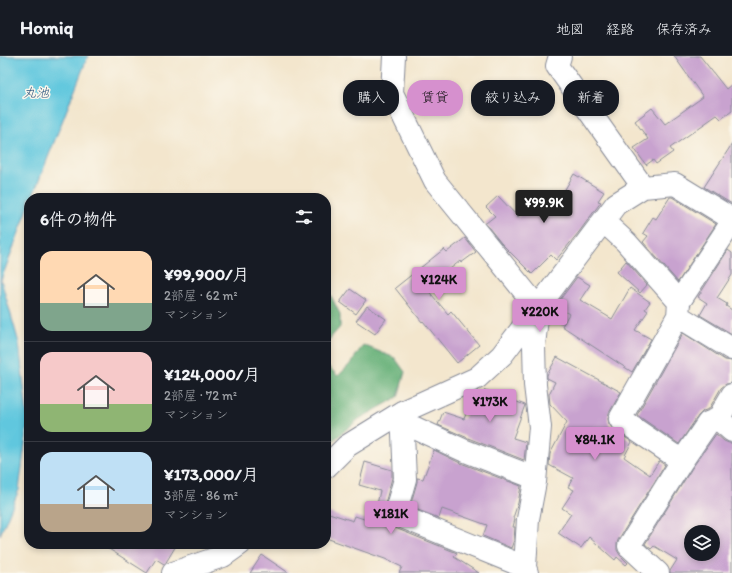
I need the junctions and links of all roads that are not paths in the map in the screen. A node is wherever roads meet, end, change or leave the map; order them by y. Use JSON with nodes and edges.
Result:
{"nodes":[{"id":1,"x":394,"y":56,"type":"edge"},
{"id":2,"x":560,"y":56,"type":"edge"},
{"id":3,"x":643,"y":187,"type":"junction"},
{"id":4,"x":732,"y":219,"type":"edge"},
{"id":5,"x":603,"y":221,"type":"junction"},
{"id":6,"x":732,"y":222,"type":"edge"},
{"id":7,"x":538,"y":308,"type":"junction"},
{"id":8,"x":678,"y":309,"type":"junction"},
{"id":9,"x":732,"y":349,"type":"edge"},
{"id":10,"x":732,"y":395,"type":"edge"},
{"id":11,"x":402,"y":417,"type":"junction"},
{"id":12,"x":725,"y":425,"type":"edge"},
{"id":13,"x":682,"y":461,"type":"junction"},
{"id":14,"x":331,"y":462,"type":"edge"},
{"id":15,"x":535,"y":478,"type":"junction"},
{"id":16,"x":233,"y":549,"type":"edge"},
{"id":17,"x":526,"y":570,"type":"edge"},
{"id":18,"x":173,"y":573,"type":"edge"},
{"id":19,"x":658,"y":573,"type":"edge"}],
"edges":[{"from":1,"to":7,"type":"street"},
{"from":2,"to":3,"type":"street"},
{"from":3,"to":4,"type":"street"},
{"from":3,"to":5,"type":"street"},
{"from":5,"to":7,"type":"street"},
{"from":5,"to":8,"type":"street"},
{"from":6,"to":8,"type":"street"},
{"from":7,"to":11,"type":"street"},
{"from":7,"to":15,"type":"street"},
{"from":8,"to":9,"type":"street"},
{"from":8,"to":13,"type":"street"},
{"from":10,"to":12,"type":"street"},
{"from":11,"to":14,"type":"street"},
{"from":11,"to":15,"type":"street"},
{"from":11,"to":17,"type":"street"},
{"from":12,"to":13,"type":"street"},
{"from":13,"to":19,"type":"street"},
{"from":15,"to":17,"type":"street"},
{"from":16,"to":18,"type":"street"}]}
